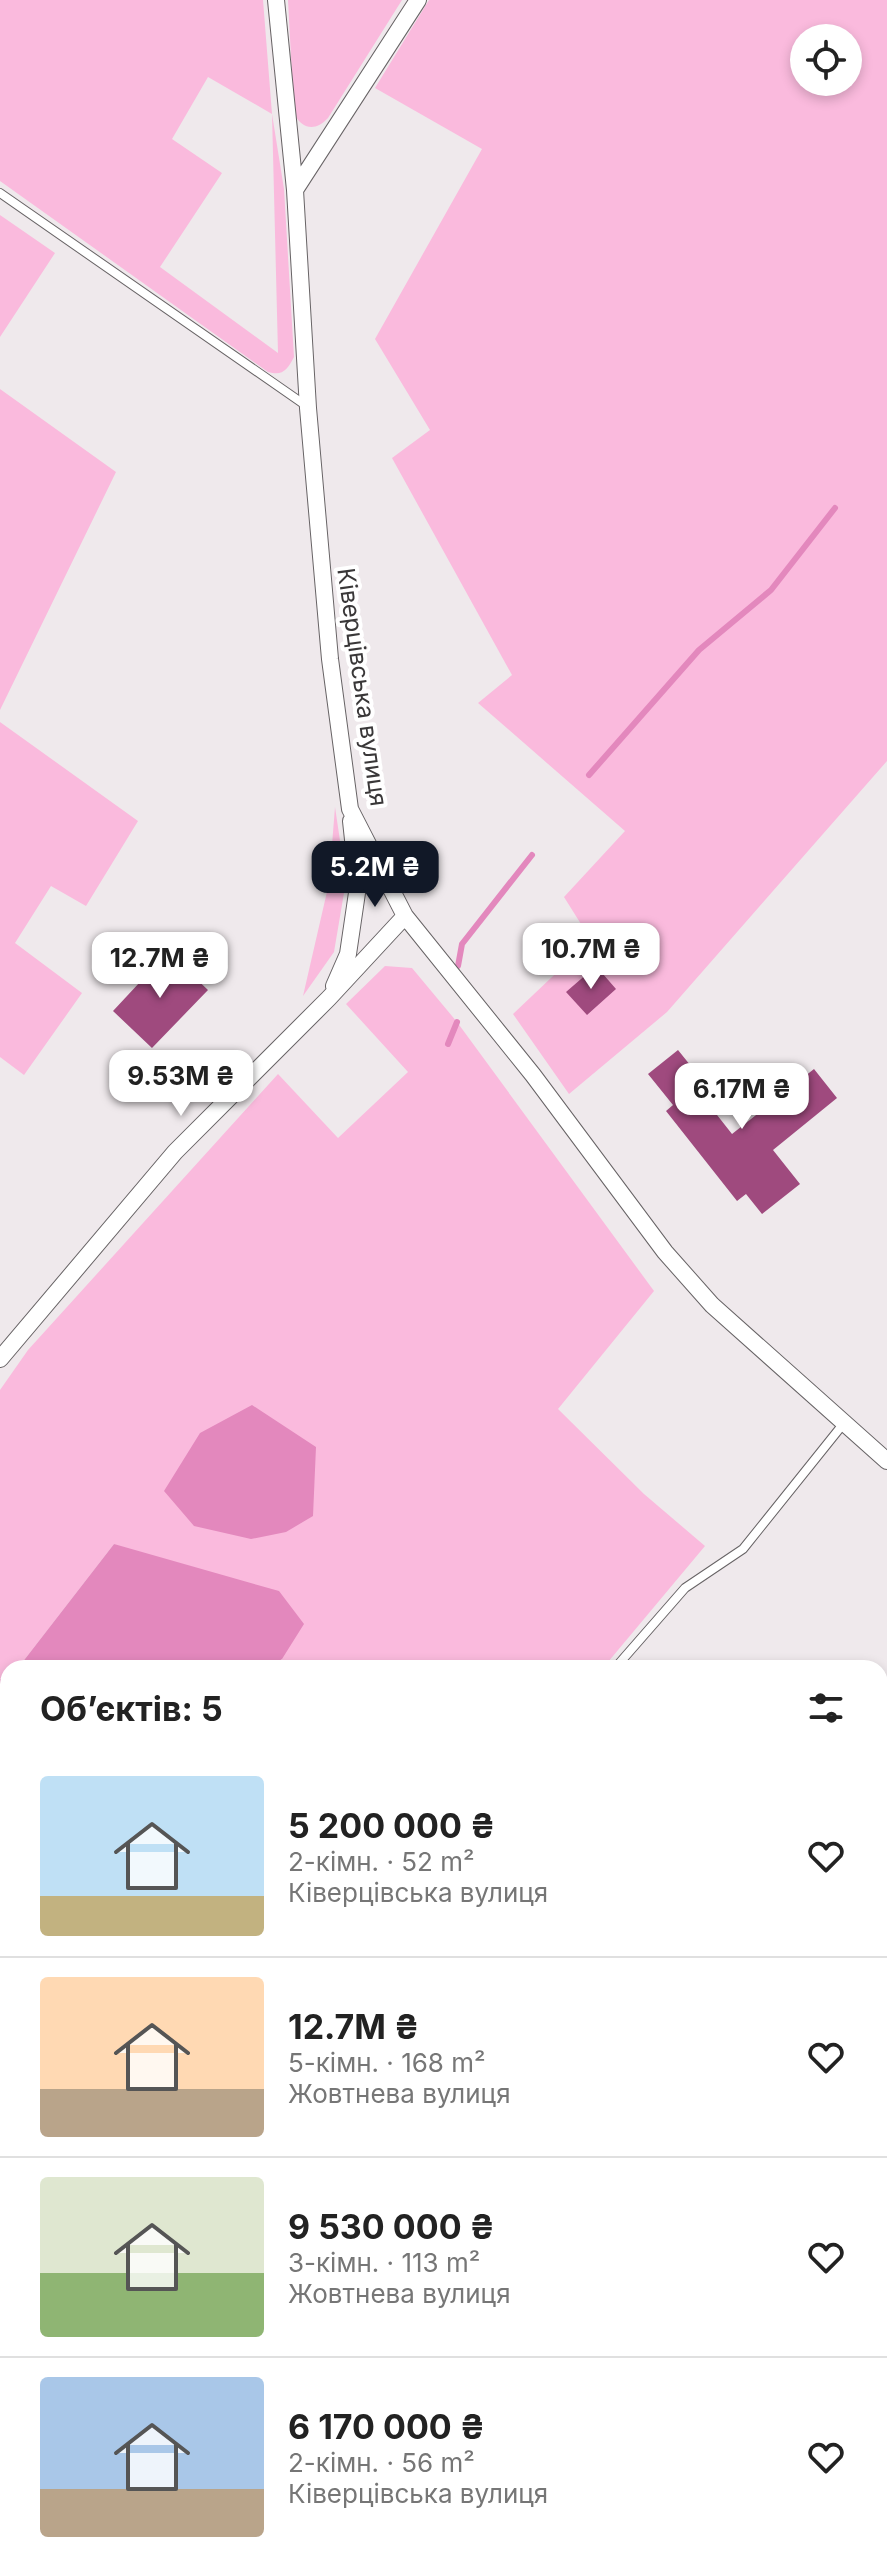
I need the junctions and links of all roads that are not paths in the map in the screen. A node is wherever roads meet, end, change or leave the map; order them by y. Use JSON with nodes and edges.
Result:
{"nodes":[{"id":1,"x":276,"y":0,"type":"edge"},
{"id":2,"x":418,"y":0,"type":"edge"},
{"id":3,"x":295,"y":190,"type":"junction"},
{"id":4,"x":0,"y":193,"type":"edge"},
{"id":5,"x":308,"y":408,"type":"junction"},
{"id":6,"x":350,"y":809,"type":"junction"},
{"id":7,"x":405,"y":916,"type":"junction"},
{"id":8,"x":329,"y":998,"type":"junction"},
{"id":9,"x":0,"y":1359,"type":"edge"},
{"id":10,"x":844,"y":1423,"type":"junction"},
{"id":11,"x":887,"y":1461,"type":"edge"},
{"id":12,"x":622,"y":1660,"type":"edge"}],
"edges":[{"from":1,"to":3,"type":"street","name":"Ківерцівська вулиця"},
{"from":2,"to":3,"type":"street"},
{"from":3,"to":5,"type":"street","name":"Ківерцівська вулиця"},
{"from":4,"to":5,"type":"lane"},
{"from":5,"to":6,"type":"street","name":"Ківерцівська вулиця"},
{"from":6,"to":7,"type":"street","name":"Ківерцівська вулиця"},
{"from":6,"to":8,"type":"street"},
{"from":7,"to":8,"type":"street"},
{"from":7,"to":10,"type":"street","name":"Ківерцівська вулиця"},
{"from":8,"to":9,"type":"street"},
{"from":10,"to":11,"type":"street","name":"Ківерцівська вулиця"},
{"from":10,"to":12,"type":"lane"}]}
